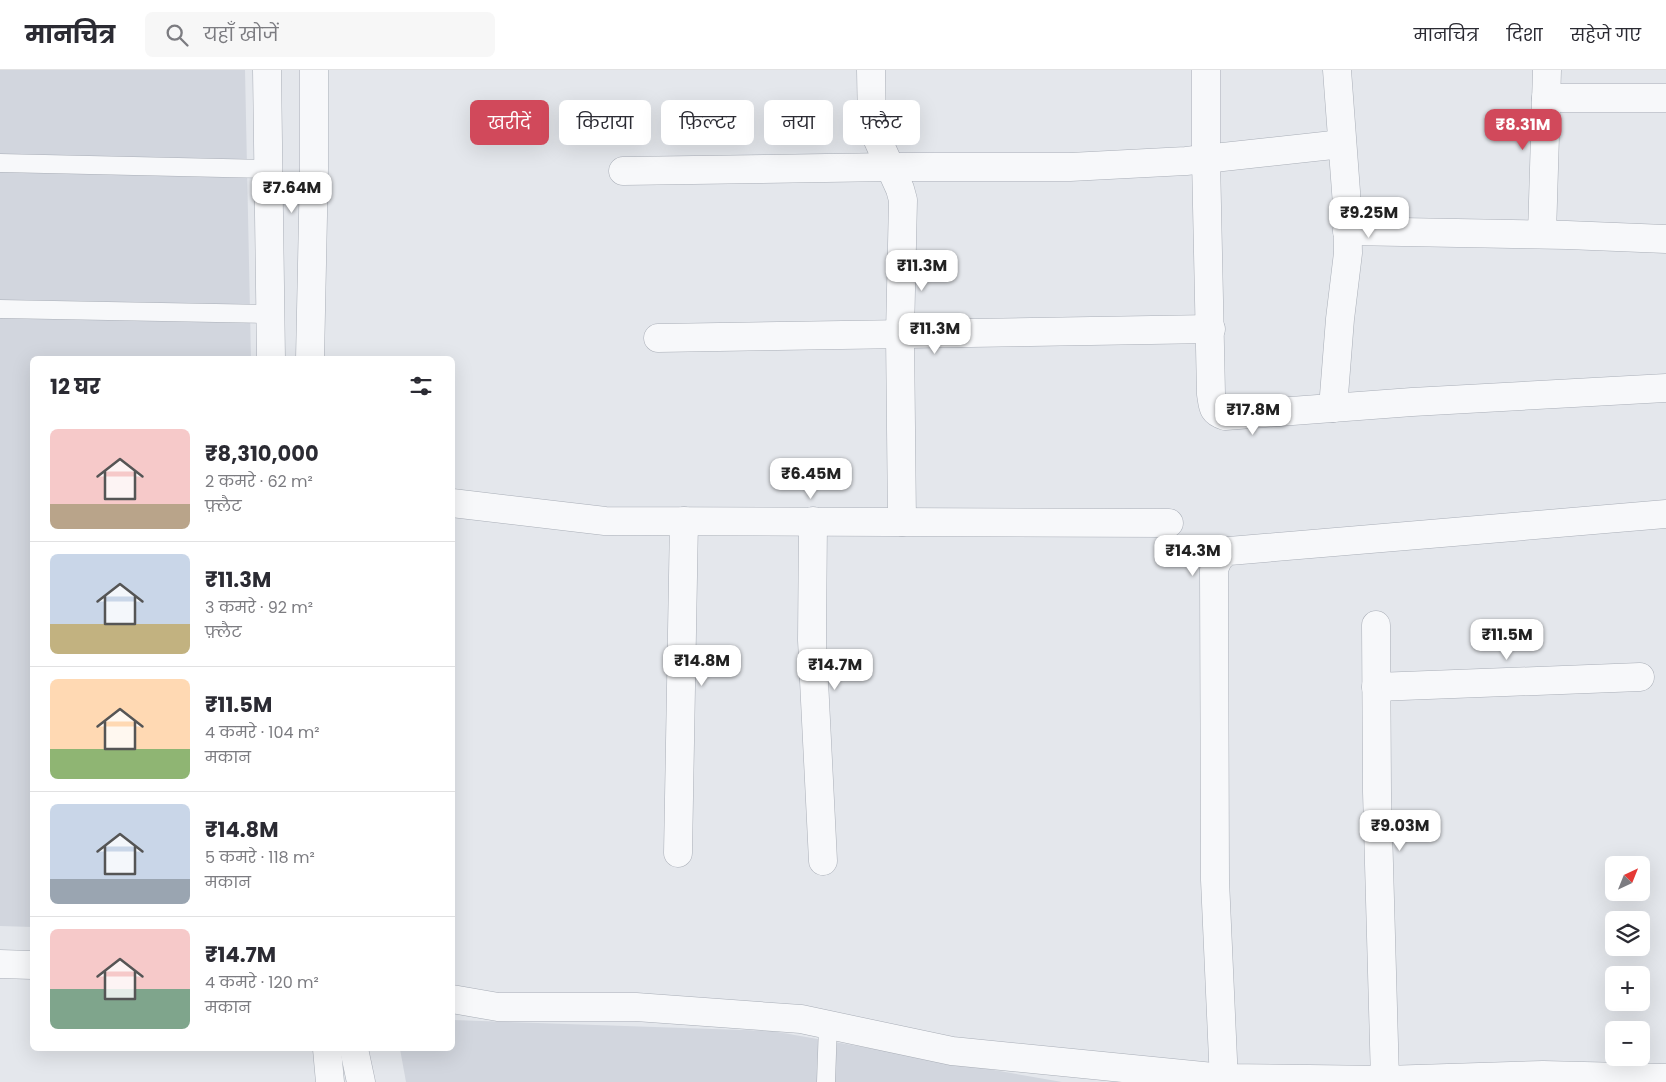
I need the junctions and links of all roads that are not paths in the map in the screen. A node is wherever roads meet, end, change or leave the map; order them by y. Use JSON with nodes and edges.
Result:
{"nodes":[{"id":1,"x":267,"y":70,"type":"edge"},
{"id":2,"x":314,"y":70,"type":"edge"},
{"id":3,"x":871,"y":70,"type":"edge"},
{"id":4,"x":1206,"y":70,"type":"edge"},
{"id":5,"x":1337,"y":70,"type":"edge"},
{"id":6,"x":1547,"y":70,"type":"edge"},
{"id":7,"x":1546,"y":98,"type":"junction"},
{"id":8,"x":1666,"y":98,"type":"edge"},
{"id":9,"x":1342,"y":144,"type":"junction"},
{"id":10,"x":1206,"y":159,"type":"junction"},
{"id":11,"x":0,"y":162,"type":"edge"},
{"id":12,"x":890,"y":166,"type":"junction"},
{"id":13,"x":268,"y":169,"type":"junction"},
{"id":14,"x":623,"y":171,"type":"dead end"},
{"id":15,"x":1347,"y":231,"type":"junction"},
{"id":16,"x":1542,"y":234,"type":"junction"},
{"id":17,"x":1666,"y":239,"type":"edge"},
{"id":18,"x":0,"y":309,"type":"edge"},
{"id":19,"x":271,"y":314,"type":"junction"},
{"id":20,"x":1211,"y":329,"type":"junction"},
{"id":21,"x":900,"y":334,"type":"junction"},
{"id":22,"x":658,"y":338,"type":"dead end"},
{"id":23,"x":271,"y":356,"type":"edge"},
{"id":24,"x":310,"y":356,"type":"edge"},
{"id":25,"x":1666,"y":388,"type":"edge"},
{"id":26,"x":1333,"y":408,"type":"junction"},
{"id":27,"x":455,"y":503,"type":"edge"},
{"id":28,"x":1666,"y":514,"type":"edge"},
{"id":29,"x":684,"y":521,"type":"junction"},
{"id":30,"x":813,"y":521,"type":"junction"},
{"id":31,"x":902,"y":522,"type":"junction"},
{"id":32,"x":1169,"y":523,"type":"dead end"},
{"id":33,"x":1376,"y":625,"type":"dead end"},
{"id":34,"x":1640,"y":678,"type":"dead end"},
{"id":35,"x":1376,"y":687,"type":"junction"},
{"id":36,"x":678,"y":853,"type":"dead end"},
{"id":37,"x":823,"y":861,"type":"dead end"},
{"id":38,"x":0,"y":964,"type":"edge"},
{"id":39,"x":30,"y":965,"type":"edge"},
{"id":40,"x":455,"y":1000,"type":"edge"},
{"id":41,"x":828,"y":1025,"type":"junction"},
{"id":42,"x":327,"y":1051,"type":"edge"},
{"id":43,"x":354,"y":1051,"type":"edge"},
{"id":44,"x":1666,"y":1078,"type":"edge"},
{"id":45,"x":1224,"y":1080,"type":"edge"},
{"id":46,"x":1385,"y":1080,"type":"junction"},
{"id":47,"x":330,"y":1082,"type":"edge"},
{"id":48,"x":361,"y":1082,"type":"edge"},
{"id":49,"x":826,"y":1082,"type":"edge"}],
"edges":[{"from":1,"to":13,"type":"street"},
{"from":2,"to":24,"type":"street"},
{"from":3,"to":12,"type":"street"},
{"from":4,"to":10,"type":"street"},
{"from":5,"to":9,"type":"street"},
{"from":6,"to":7,"type":"street"},
{"from":7,"to":8,"type":"street"},
{"from":7,"to":16,"type":"street"},
{"from":9,"to":10,"type":"street"},
{"from":9,"to":15,"type":"street"},
{"from":10,"to":12,"type":"street"},
{"from":10,"to":20,"type":"street"},
{"from":11,"to":13,"type":"lane"},
{"from":12,"to":14,"type":"street"},
{"from":12,"to":21,"type":"street"},
{"from":13,"to":19,"type":"street"},
{"from":15,"to":16,"type":"street"},
{"from":15,"to":26,"type":"street"},
{"from":16,"to":17,"type":"street"},
{"from":18,"to":19,"type":"lane"},
{"from":19,"to":23,"type":"street"},
{"from":20,"to":21,"type":"street"},
{"from":20,"to":26,"type":"street"},
{"from":21,"to":22,"type":"street"},
{"from":21,"to":31,"type":"street"},
{"from":25,"to":26,"type":"street"},
{"from":27,"to":29,"type":"street"},
{"from":28,"to":45,"type":"street"},
{"from":29,"to":30,"type":"street"},
{"from":29,"to":36,"type":"street"},
{"from":30,"to":31,"type":"street"},
{"from":30,"to":37,"type":"street"},
{"from":31,"to":32,"type":"street"},
{"from":33,"to":35,"type":"street"},
{"from":34,"to":35,"type":"street"},
{"from":35,"to":46,"type":"street"},
{"from":38,"to":39,"type":"street"},
{"from":40,"to":41,"type":"street"},
{"from":41,"to":45,"type":"street"},
{"from":41,"to":49,"type":"lane"},
{"from":42,"to":47,"type":"street"},
{"from":43,"to":48,"type":"street"},
{"from":44,"to":46,"type":"street"},
{"from":45,"to":46,"type":"street"}]}
